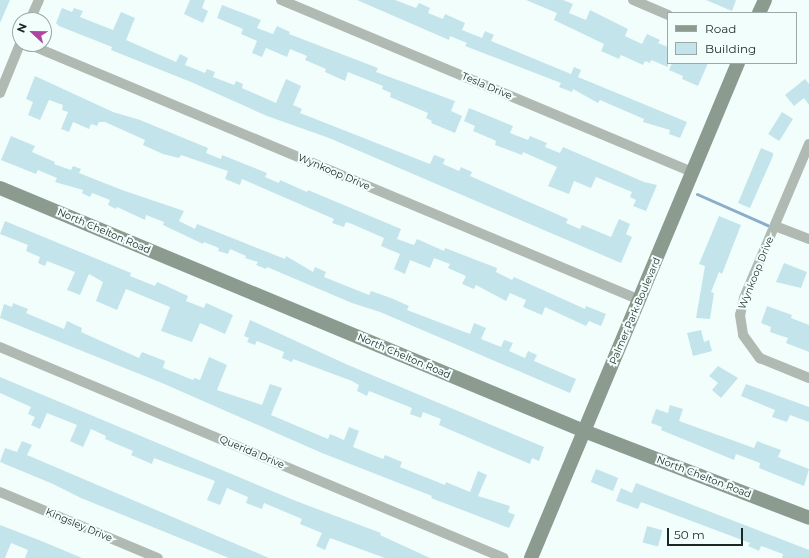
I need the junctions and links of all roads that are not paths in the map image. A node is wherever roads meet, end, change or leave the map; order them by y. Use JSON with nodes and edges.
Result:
{"nodes":[{"id":1,"x":39,"y":0,"type":"edge"},
{"id":2,"x":281,"y":0,"type":"edge"},
{"id":3,"x":633,"y":0,"type":"edge"},
{"id":4,"x":765,"y":0,"type":"edge"},
{"id":5,"x":34,"y":12,"type":"edge"},
{"id":6,"x":760,"y":12,"type":"edge"},
{"id":7,"x":667,"y":15,"type":"edge"},
{"id":8,"x":17,"y":52,"type":"edge"},
{"id":9,"x":47,"y":52,"type":"edge"},
{"id":10,"x":738,"y":64,"type":"edge"},
{"id":11,"x":0,"y":93,"type":"edge"},
{"id":12,"x":809,"y":144,"type":"edge"},
{"id":13,"x":693,"y":172,"type":"junction"},
{"id":14,"x":0,"y":188,"type":"edge"},
{"id":15,"x":775,"y":226,"type":"junction"},
{"id":16,"x":809,"y":240,"type":"edge"},
{"id":17,"x":640,"y":300,"type":"junction"},
{"id":18,"x":0,"y":347,"type":"edge"},
{"id":19,"x":809,"y":378,"type":"edge"},
{"id":20,"x":584,"y":431,"type":"junction"},
{"id":21,"x":0,"y":492,"type":"edge"},
{"id":22,"x":809,"y":518,"type":"edge"},
{"id":23,"x":158,"y":558,"type":"edge"},
{"id":24,"x":504,"y":558,"type":"edge"},
{"id":25,"x":531,"y":558,"type":"edge"}],
"edges":[{"from":1,"to":5,"type":"street"},
{"from":2,"to":13,"type":"street","name":"Tesla Drive"},
{"from":3,"to":7,"type":"street"},
{"from":4,"to":6,"type":"main road"},
{"from":8,"to":11,"type":"street"},
{"from":9,"to":17,"type":"street","name":"Wynkoop Drive"},
{"from":10,"to":13,"type":"main road","name":"Palmer Park Boulevard"},
{"from":12,"to":15,"type":"street","name":"Wynkoop Drive"},
{"from":13,"to":17,"type":"main road","name":"Palmer Park Boulevard"},
{"from":14,"to":20,"type":"main road","name":"North Chelton Road"},
{"from":15,"to":16,"type":"street"},
{"from":15,"to":19,"type":"street","name":"Wynkoop Drive"},
{"from":17,"to":20,"type":"main road","name":"Palmer Park Boulevard"},
{"from":18,"to":24,"type":"street","name":"Querida Drive"},
{"from":20,"to":22,"type":"main road","name":"North Chelton Road"},
{"from":20,"to":25,"type":"main road","name":"Palmer Park Boulevard"},
{"from":21,"to":23,"type":"street","name":"Kingsley Drive"}]}
